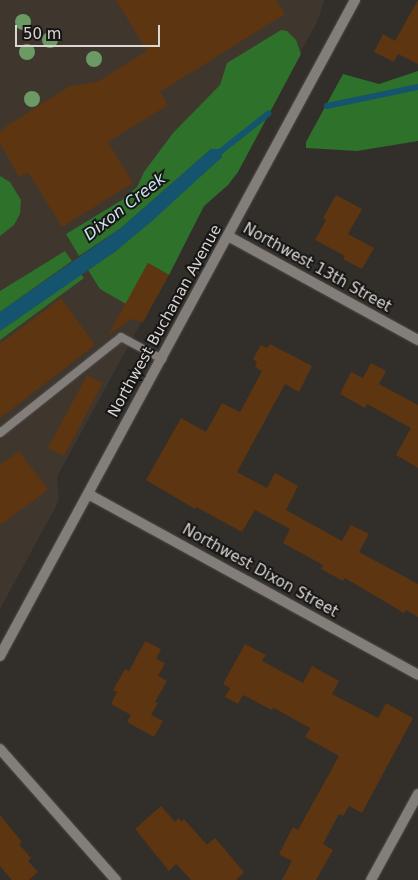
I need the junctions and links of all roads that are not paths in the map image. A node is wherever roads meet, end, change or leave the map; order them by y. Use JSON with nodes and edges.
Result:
{"nodes":[{"id":1,"x":355,"y":0,"type":"edge"},
{"id":2,"x":228,"y":236,"type":"junction"},
{"id":3,"x":418,"y":340,"type":"edge"},
{"id":4,"x":162,"y":359,"type":"junction"},
{"id":5,"x":0,"y":433,"type":"edge"},
{"id":6,"x":88,"y":494,"type":"junction"},
{"id":7,"x":0,"y":656,"type":"edge"},
{"id":8,"x":418,"y":675,"type":"edge"},
{"id":9,"x":0,"y":749,"type":"edge"},
{"id":10,"x":418,"y":794,"type":"edge"},
{"id":11,"x":116,"y":880,"type":"edge"},
{"id":12,"x":371,"y":880,"type":"edge"}],
"edges":[{"from":1,"to":2,"type":"street","name":"Northwest Buchanan Avenue"},
{"from":2,"to":3,"type":"street","name":"Northwest 13th Street"},
{"from":2,"to":4,"type":"street","name":"Northwest Buchanan Avenue"},
{"from":4,"to":5,"type":"lane"},
{"from":4,"to":6,"type":"street","name":"Northwest Buchanan Avenue"},
{"from":6,"to":7,"type":"street","name":"Northwest Buchanan Avenue"},
{"from":6,"to":8,"type":"street","name":"Northwest Dixon Street"},
{"from":9,"to":11,"type":"street"},
{"from":10,"to":12,"type":"street"}]}
